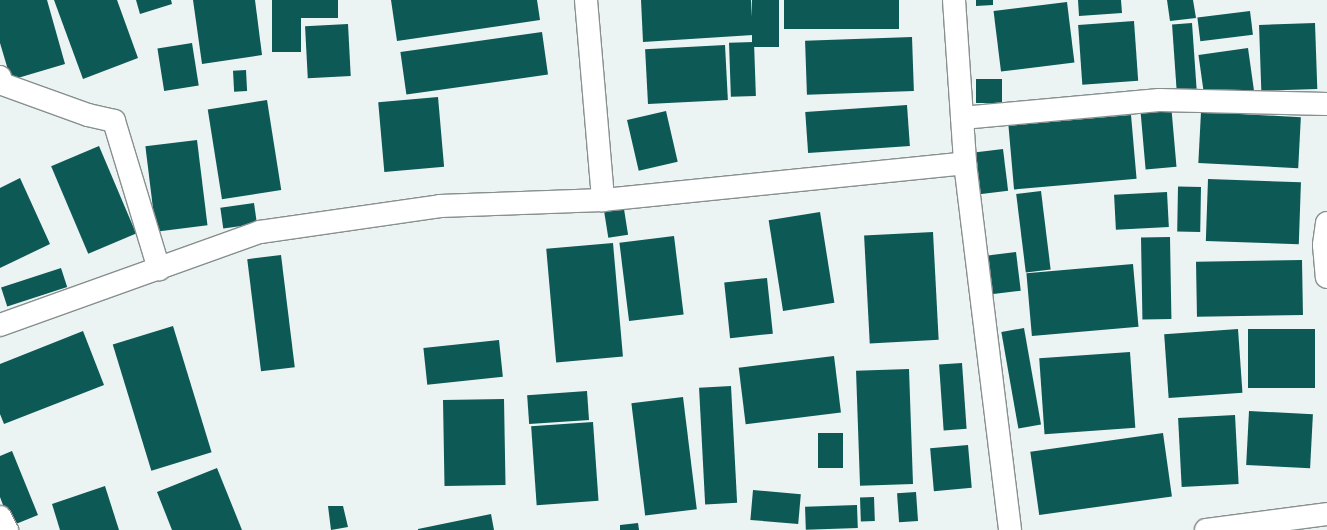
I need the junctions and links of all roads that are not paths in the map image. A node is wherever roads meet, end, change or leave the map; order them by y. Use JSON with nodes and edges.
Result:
{"nodes":[{"id":1,"x":586,"y":0,"type":"edge"},
{"id":2,"x":954,"y":0,"type":"edge"},
{"id":3,"x":0,"y":77,"type":"edge"},
{"id":4,"x":1327,"y":104,"type":"edge"},
{"id":5,"x":962,"y":118,"type":"junction"},
{"id":6,"x":965,"y":163,"type":"junction"},
{"id":7,"x":603,"y":200,"type":"junction"},
{"id":8,"x":1327,"y":223,"type":"edge"},
{"id":9,"x":158,"y":269,"type":"junction"},
{"id":10,"x":1327,"y":277,"type":"edge"},
{"id":11,"x":0,"y":325,"type":"edge"},
{"id":12,"x":1327,"y":514,"type":"edge"},
{"id":13,"x":0,"y":517,"type":"edge"},
{"id":14,"x":7,"y":530,"type":"edge"},
{"id":15,"x":1010,"y":530,"type":"edge"},
{"id":16,"x":1206,"y":530,"type":"edge"}],
"edges":[{"from":1,"to":7,"type":"street"},
{"from":2,"to":5,"type":"street"},
{"from":3,"to":9,"type":"street"},
{"from":4,"to":5,"type":"street"},
{"from":5,"to":6,"type":"street"},
{"from":6,"to":7,"type":"street"},
{"from":6,"to":15,"type":"street"},
{"from":7,"to":9,"type":"street"},
{"from":8,"to":10,"type":"street"},
{"from":9,"to":11,"type":"street"},
{"from":12,"to":16,"type":"street"},
{"from":13,"to":14,"type":"street"}]}
